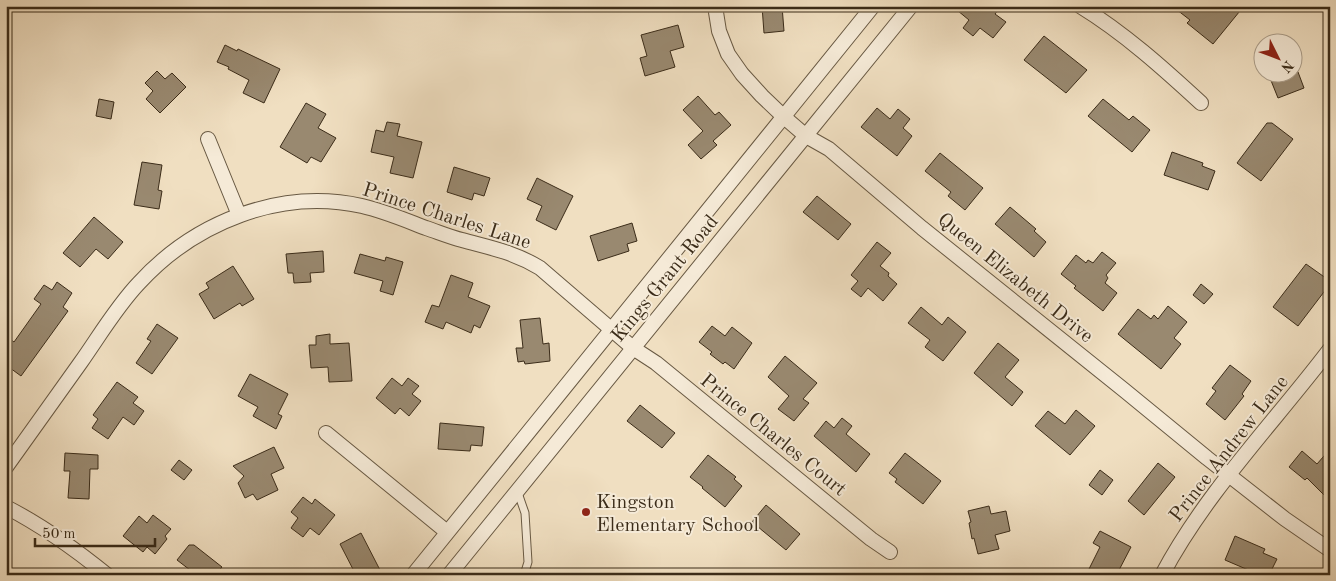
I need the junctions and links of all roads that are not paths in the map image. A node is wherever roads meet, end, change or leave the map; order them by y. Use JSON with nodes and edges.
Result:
{"nodes":[{"id":1,"x":715,"y":6,"type":"edge"},
{"id":2,"x":874,"y":6,"type":"edge"},
{"id":3,"x":911,"y":6,"type":"edge"},
{"id":4,"x":1080,"y":6,"type":"edge"},
{"id":5,"x":1201,"y":103,"type":"dead end"},
{"id":6,"x":784,"y":116,"type":"junction"},
{"id":7,"x":806,"y":136,"type":"junction"},
{"id":8,"x":208,"y":139,"type":"dead end"},
{"id":9,"x":239,"y":216,"type":"junction"},
{"id":10,"x":612,"y":330,"type":"junction"},
{"id":11,"x":633,"y":348,"type":"junction"},
{"id":12,"x":1330,"y":349,"type":"edge"},
{"id":13,"x":326,"y":433,"type":"dead end"},
{"id":14,"x":6,"y":467,"type":"edge"},
{"id":15,"x":1229,"y":475,"type":"junction"},
{"id":16,"x":517,"y":490,"type":"junction"},
{"id":17,"x":6,"y":507,"type":"edge"},
{"id":18,"x":447,"y":532,"type":"junction"},
{"id":19,"x":1330,"y":550,"type":"edge"},
{"id":20,"x":890,"y":552,"type":"dead end"},
{"id":21,"x":524,"y":574,"type":"edge"},
{"id":22,"x":106,"y":575,"type":"edge"},
{"id":23,"x":413,"y":575,"type":"edge"},
{"id":24,"x":449,"y":575,"type":"edge"},
{"id":25,"x":1162,"y":575,"type":"edge"}],
"edges":[{"from":1,"to":6,"type":"street","name":"Queen Elizabeth Drive"},
{"from":2,"to":6,"type":"street","name":"Kings Grant Road"},
{"from":3,"to":7,"type":"street","name":"Kings Grant Road"},
{"from":4,"to":5,"type":"street"},
{"from":6,"to":7,"type":"street","name":"Queen Elizabeth Drive"},
{"from":6,"to":10,"type":"street","name":"Kings Grant Road"},
{"from":7,"to":11,"type":"street","name":"Kings Grant Road"},
{"from":7,"to":15,"type":"street","name":"Queen Elizabeth Drive"},
{"from":8,"to":9,"type":"street"},
{"from":9,"to":10,"type":"street","name":"Prince Charles Lane"},
{"from":9,"to":14,"type":"street","name":"Prince Charles Lane"},
{"from":10,"to":11,"type":"street","name":"Prince Charles Lane"},
{"from":10,"to":18,"type":"street","name":"Kings Grant Road"},
{"from":11,"to":16,"type":"street","name":"Kings Grant Road"},
{"from":11,"to":20,"type":"street","name":"Prince Charles Court"},
{"from":12,"to":15,"type":"street","name":"Prince Andrew Lane"},
{"from":13,"to":18,"type":"street"},
{"from":15,"to":19,"type":"street","name":"Queen Elizabeth Drive"},
{"from":15,"to":25,"type":"street","name":"Prince Andrew Lane"},
{"from":16,"to":21,"type":"lane"},
{"from":16,"to":24,"type":"street","name":"Kings Grant Road"},
{"from":17,"to":22,"type":"street"},
{"from":18,"to":23,"type":"street","name":"Kings Grant Road"}]}
